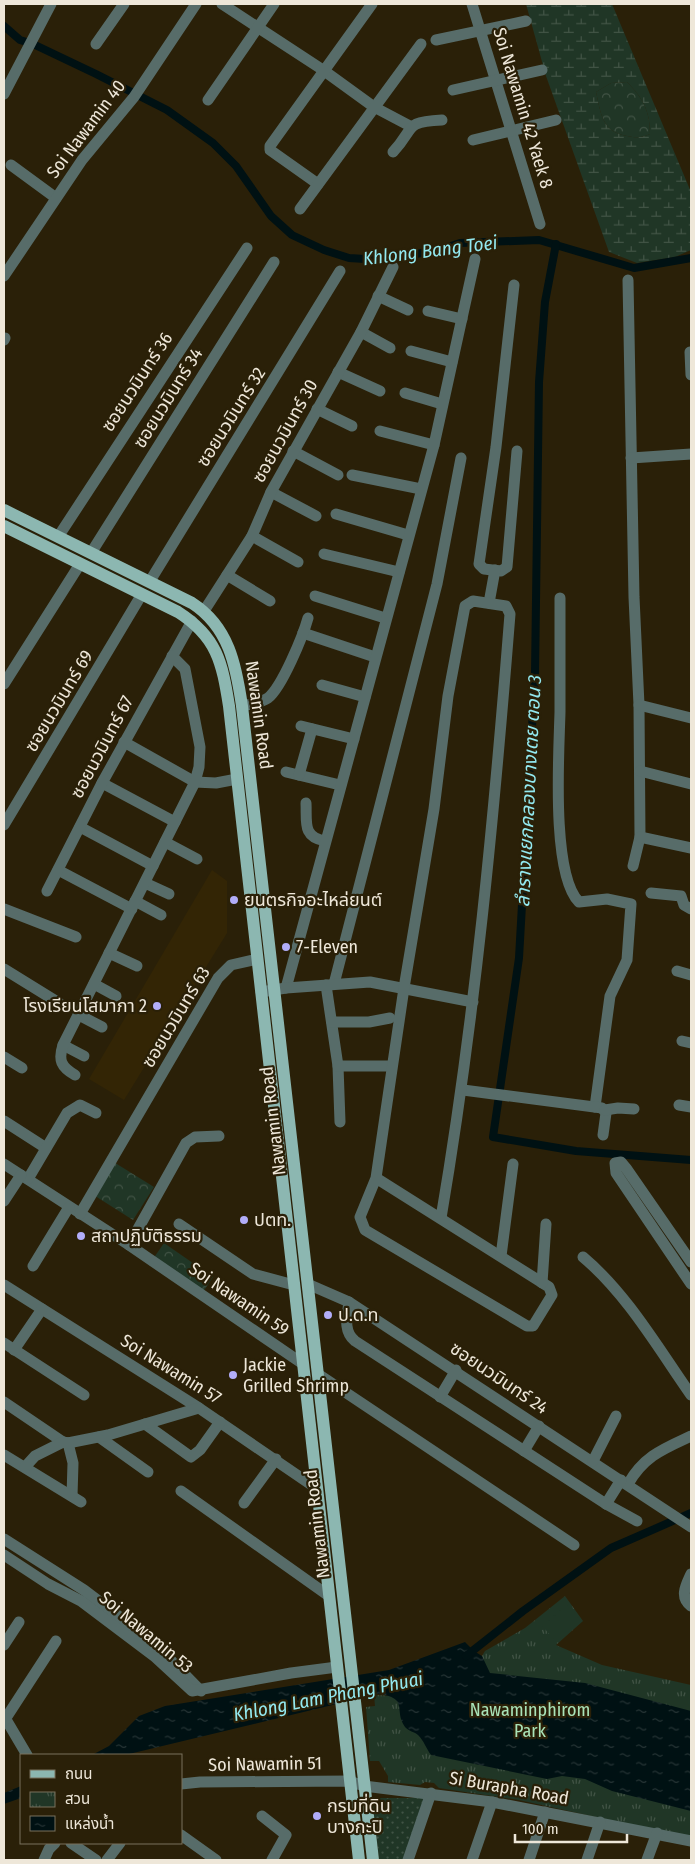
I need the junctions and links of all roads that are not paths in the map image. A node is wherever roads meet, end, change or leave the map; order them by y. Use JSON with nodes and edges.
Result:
{"nodes":[{"id":1,"x":51,"y":4,"type":"edge"},
{"id":2,"x":124,"y":4,"type":"edge"},
{"id":3,"x":196,"y":4,"type":"edge"},
{"id":4,"x":222,"y":4,"type":"edge"},
{"id":5,"x":274,"y":4,"type":"edge"},
{"id":6,"x":372,"y":4,"type":"edge"},
{"id":7,"x":472,"y":4,"type":"edge"},
{"id":8,"x":526,"y":21,"type":"dead end"},
{"id":9,"x":257,"y":29,"type":"junction"},
{"id":10,"x":481,"y":31,"type":"junction"},
{"id":11,"x":436,"y":40,"type":"dead end"},
{"id":12,"x":96,"y":44,"type":"dead end"},
{"id":13,"x":421,"y":44,"type":"dead end"},
{"id":14,"x":323,"y":70,"type":"junction"},
{"id":15,"x":542,"y":70,"type":"dead end"},
{"id":16,"x":495,"y":80,"type":"junction"},
{"id":17,"x":453,"y":90,"type":"dead end"},
{"id":18,"x":4,"y":94,"type":"edge"},
{"id":19,"x":208,"y":100,"type":"dead end"},
{"id":20,"x":374,"y":107,"type":"junction"},
{"id":21,"x":442,"y":120,"type":"dead end"},
{"id":22,"x":556,"y":120,"type":"dead end"},
{"id":23,"x":410,"y":126,"type":"junction"},
{"id":24,"x":511,"y":130,"type":"junction"},
{"id":25,"x":473,"y":140,"type":"dead end"},
{"id":26,"x":393,"y":152,"type":"dead end"},
{"id":27,"x":11,"y":165,"type":"dead end"},
{"id":28,"x":318,"y":184,"type":"junction"},
{"id":29,"x":56,"y":198,"type":"junction"},
{"id":30,"x":300,"y":209,"type":"dead end"},
{"id":31,"x":540,"y":224,"type":"dead end"},
{"id":32,"x":247,"y":248,"type":"dead end"},
{"id":33,"x":475,"y":258,"type":"dead end"},
{"id":34,"x":274,"y":262,"type":"dead end"},
{"id":35,"x":393,"y":266,"type":"dead end"},
{"id":36,"x":340,"y":272,"type":"dead end"},
{"id":37,"x":4,"y":276,"type":"edge"},
{"id":38,"x":628,"y":280,"type":"dead end"},
{"id":39,"x":514,"y":286,"type":"dead end"},
{"id":40,"x":378,"y":296,"type":"junction"},
{"id":41,"x":408,"y":310,"type":"dead end"},
{"id":42,"x":428,"y":311,"type":"dead end"},
{"id":43,"x":462,"y":319,"type":"junction"},
{"id":44,"x":361,"y":332,"type":"junction"},
{"id":45,"x":390,"y":348,"type":"dead end"},
{"id":46,"x":411,"y":351,"type":"dead end"},
{"id":47,"x":690,"y":352,"type":"dead end"},
{"id":48,"x":452,"y":362,"type":"junction"},
{"id":49,"x":338,"y":372,"type":"junction"},
{"id":50,"x":691,"y":375,"type":"edge"},
{"id":51,"x":380,"y":391,"type":"dead end"},
{"id":52,"x":405,"y":393,"type":"dead end"},
{"id":53,"x":442,"y":404,"type":"junction"},
{"id":54,"x":317,"y":409,"type":"junction"},
{"id":55,"x":352,"y":426,"type":"dead end"},
{"id":56,"x":380,"y":431,"type":"dead end"},
{"id":57,"x":434,"y":445,"type":"junction"},
{"id":58,"x":517,"y":451,"type":"dead end"},
{"id":59,"x":293,"y":452,"type":"junction"},
{"id":60,"x":691,"y":454,"type":"edge"},
{"id":61,"x":461,"y":458,"type":"dead end"},
{"id":62,"x":631,"y":458,"type":"junction"},
{"id":63,"x":338,"y":475,"type":"dead end"},
{"id":64,"x":352,"y":475,"type":"dead end"},
{"id":65,"x":421,"y":489,"type":"junction"},
{"id":66,"x":271,"y":492,"type":"junction"},
{"id":67,"x":4,"y":510,"type":"edge"},
{"id":68,"x":336,"y":514,"type":"dead end"},
{"id":69,"x":316,"y":516,"type":"dead end"},
{"id":70,"x":4,"y":526,"type":"edge"},
{"id":71,"x":408,"y":535,"type":"junction"},
{"id":72,"x":252,"y":536,"type":"junction"},
{"id":73,"x":58,"y":537,"type":"junction"},
{"id":74,"x":91,"y":553,"type":"junction"},
{"id":75,"x":324,"y":554,"type":"dead end"},
{"id":76,"x":298,"y":562,"type":"dead end"},
{"id":77,"x":80,"y":564,"type":"junction"},
{"id":78,"x":495,"y":570,"type":"junction"},
{"id":79,"x":399,"y":572,"type":"junction"},
{"id":80,"x":228,"y":575,"type":"junction"},
{"id":81,"x":150,"y":581,"type":"junction"},
{"id":82,"x":142,"y":594,"type":"junction"},
{"id":83,"x":315,"y":596,"type":"dead end"},
{"id":84,"x":560,"y":598,"type":"dead end"},
{"id":85,"x":270,"y":600,"type":"dead end"},
{"id":86,"x":489,"y":603,"type":"junction"},
{"id":87,"x":204,"y":610,"type":"junction"},
{"id":88,"x":308,"y":618,"type":"dead end"},
{"id":89,"x":385,"y":618,"type":"junction"},
{"id":90,"x":192,"y":621,"type":"junction"},
{"id":91,"x":303,"y":633,"type":"junction"},
{"id":92,"x":172,"y":656,"type":"junction"},
{"id":93,"x":375,"y":657,"type":"junction"},
{"id":94,"x":4,"y":684,"type":"edge"},
{"id":95,"x":322,"y":685,"type":"dead end"},
{"id":96,"x":365,"y":697,"type":"junction"},
{"id":97,"x":639,"y":705,"type":"junction"},
{"id":98,"x":242,"y":706,"type":"junction"},
{"id":99,"x":691,"y":718,"type":"edge"},
{"id":100,"x":354,"y":739,"type":"junction"},
{"id":101,"x":124,"y":742,"type":"junction"},
{"id":102,"x":640,"y":771,"type":"junction"},
{"id":103,"x":286,"y":772,"type":"dead end"},
{"id":104,"x":299,"y":775,"type":"junction"},
{"id":105,"x":237,"y":778,"type":"junction"},
{"id":106,"x":195,"y":782,"type":"junction"},
{"id":107,"x":102,"y":783,"type":"junction"},
{"id":108,"x":691,"y":784,"type":"edge"},
{"id":109,"x":340,"y":786,"type":"junction"},
{"id":110,"x":306,"y":803,"type":"dead end"},
{"id":111,"x":174,"y":822,"type":"junction"},
{"id":112,"x":4,"y":825,"type":"edge"},
{"id":113,"x":80,"y":827,"type":"junction"},
{"id":114,"x":640,"y":837,"type":"junction"},
{"id":115,"x":325,"y":841,"type":"junction"},
{"id":116,"x":165,"y":842,"type":"junction"},
{"id":117,"x":691,"y":848,"type":"edge"},
{"id":118,"x":197,"y":859,"type":"dead end"},
{"id":119,"x":153,"y":866,"type":"junction"},
{"id":120,"x":633,"y":866,"type":"dead end"},
{"id":121,"x":58,"y":870,"type":"junction"},
{"id":122,"x":145,"y":883,"type":"junction"},
{"id":123,"x":47,"y":892,"type":"dead end"},
{"id":124,"x":651,"y":893,"type":"dead end"},
{"id":125,"x":169,"y":894,"type":"dead end"},
{"id":126,"x":133,"y":905,"type":"junction"},
{"id":127,"x":4,"y":909,"type":"edge"},
{"id":128,"x":691,"y":909,"type":"edge"},
{"id":129,"x":161,"y":915,"type":"dead end"},
{"id":130,"x":76,"y":938,"type":"dead end"},
{"id":131,"x":110,"y":953,"type":"junction"},
{"id":132,"x":257,"y":959,"type":"junction"},
{"id":133,"x":137,"y":966,"type":"dead end"},
{"id":134,"x":4,"y":969,"type":"edge"},
{"id":135,"x":677,"y":971,"type":"dead end"},
{"id":136,"x":691,"y":974,"type":"edge"},
{"id":137,"x":94,"y":984,"type":"junction"},
{"id":138,"x":330,"y":985,"type":"junction"},
{"id":139,"x":404,"y":988,"type":"junction"},
{"id":140,"x":281,"y":989,"type":"junction"},
{"id":141,"x":261,"y":992,"type":"junction"},
{"id":142,"x":116,"y":996,"type":"dead end"},
{"id":143,"x":473,"y":1002,"type":"junction"},
{"id":144,"x":59,"y":1003,"type":"dead end"},
{"id":145,"x":79,"y":1015,"type":"junction"},
{"id":146,"x":390,"y":1018,"type":"dead end"},
{"id":147,"x":332,"y":1022,"type":"junction"},
{"id":148,"x":102,"y":1026,"type":"dead end"},
{"id":149,"x":63,"y":1045,"type":"junction"},
{"id":150,"x":84,"y":1056,"type":"dead end"},
{"id":151,"x":4,"y":1057,"type":"edge"},
{"id":152,"x":338,"y":1066,"type":"junction"},
{"id":153,"x":388,"y":1066,"type":"dead end"},
{"id":154,"x":22,"y":1068,"type":"dead end"},
{"id":155,"x":75,"y":1075,"type":"dead end"},
{"id":156,"x":463,"y":1090,"type":"junction"},
{"id":157,"x":679,"y":1105,"type":"dead end"},
{"id":158,"x":691,"y":1107,"type":"edge"},
{"id":159,"x":600,"y":1108,"type":"junction"},
{"id":160,"x":634,"y":1109,"type":"dead end"},
{"id":161,"x":96,"y":1113,"type":"dead end"},
{"id":162,"x":4,"y":1121,"type":"edge"},
{"id":163,"x":340,"y":1122,"type":"dead end"},
{"id":164,"x":603,"y":1135,"type":"dead end"},
{"id":165,"x":219,"y":1136,"type":"dead end"},
{"id":166,"x":46,"y":1148,"type":"junction"},
{"id":167,"x":4,"y":1164,"type":"edge"},
{"id":168,"x":513,"y":1164,"type":"dead end"},
{"id":169,"x":24,"y":1177,"type":"junction"},
{"id":170,"x":376,"y":1178,"type":"junction"},
{"id":171,"x":4,"y":1201,"type":"edge"},
{"id":172,"x":69,"y":1207,"type":"junction"},
{"id":173,"x":80,"y":1214,"type":"junction"},
{"id":174,"x":441,"y":1218,"type":"junction"},
{"id":175,"x":179,"y":1224,"type":"dead end"},
{"id":176,"x":546,"y":1224,"type":"dead end"},
{"id":177,"x":129,"y":1245,"type":"junction"},
{"id":178,"x":501,"y":1256,"type":"junction"},
{"id":179,"x":583,"y":1257,"type":"dead end"},
{"id":180,"x":691,"y":1262,"type":"edge"},
{"id":181,"x":33,"y":1266,"type":"dead end"},
{"id":182,"x":542,"y":1283,"type":"junction"},
{"id":183,"x":294,"y":1284,"type":"junction"},
{"id":184,"x":691,"y":1284,"type":"edge"},
{"id":185,"x":4,"y":1285,"type":"edge"},
{"id":186,"x":310,"y":1285,"type":"junction"},
{"id":187,"x":349,"y":1302,"type":"junction"},
{"id":188,"x":42,"y":1309,"type":"junction"},
{"id":189,"x":4,"y":1343,"type":"edge"},
{"id":190,"x":14,"y":1350,"type":"junction"},
{"id":191,"x":303,"y":1364,"type":"junction"},
{"id":192,"x":456,"y":1370,"type":"junction"},
{"id":193,"x":318,"y":1374,"type":"junction"},
{"id":194,"x":84,"y":1395,"type":"dead end"},
{"id":195,"x":691,"y":1395,"type":"edge"},
{"id":196,"x":440,"y":1397,"type":"junction"},
{"id":197,"x":4,"y":1402,"type":"edge"},
{"id":198,"x":199,"y":1408,"type":"junction"},
{"id":199,"x":616,"y":1416,"type":"dead end"},
{"id":200,"x":220,"y":1422,"type":"junction"},
{"id":201,"x":145,"y":1424,"type":"junction"},
{"id":202,"x":539,"y":1426,"type":"junction"},
{"id":203,"x":691,"y":1436,"type":"edge"},
{"id":204,"x":99,"y":1437,"type":"junction"},
{"id":205,"x":66,"y":1442,"type":"junction"},
{"id":206,"x":524,"y":1451,"type":"junction"},
{"id":207,"x":4,"y":1455,"type":"edge"},
{"id":208,"x":276,"y":1459,"type":"junction"},
{"id":209,"x":593,"y":1461,"type":"junction"},
{"id":210,"x":25,"y":1467,"type":"junction"},
{"id":211,"x":148,"y":1472,"type":"dead end"},
{"id":212,"x":625,"y":1482,"type":"junction"},
{"id":213,"x":316,"y":1488,"type":"junction"},
{"id":214,"x":181,"y":1491,"type":"dead end"},
{"id":215,"x":244,"y":1503,"type":"dead end"},
{"id":216,"x":606,"y":1504,"type":"junction"},
{"id":217,"x":636,"y":1521,"type":"dead end"},
{"id":218,"x":691,"y":1527,"type":"edge"},
{"id":219,"x":4,"y":1539,"type":"edge"},
{"id":220,"x":574,"y":1545,"type":"dead end"},
{"id":221,"x":4,"y":1555,"type":"edge"},
{"id":222,"x":691,"y":1574,"type":"edge"},
{"id":223,"x":329,"y":1596,"type":"junction"},
{"id":224,"x":691,"y":1606,"type":"edge"},
{"id":225,"x":19,"y":1622,"type":"dead end"},
{"id":226,"x":56,"y":1641,"type":"dead end"},
{"id":227,"x":4,"y":1645,"type":"edge"},
{"id":228,"x":337,"y":1672,"type":"junction"},
{"id":229,"x":202,"y":1691,"type":"junction"},
{"id":230,"x":4,"y":1719,"type":"edge"},
{"id":231,"x":26,"y":1754,"type":"edge"},
{"id":232,"x":349,"y":1781,"type":"junction"},
{"id":233,"x":182,"y":1784,"type":"edge"},
{"id":234,"x":364,"y":1786,"type":"junction"},
{"id":235,"x":432,"y":1793,"type":"junction"},
{"id":236,"x":492,"y":1802,"type":"junction"},
{"id":237,"x":545,"y":1812,"type":"junction"},
{"id":238,"x":262,"y":1816,"type":"dead end"},
{"id":239,"x":600,"y":1822,"type":"junction"},
{"id":240,"x":656,"y":1833,"type":"junction"},
{"id":241,"x":182,"y":1836,"type":"edge"},
{"id":242,"x":691,"y":1841,"type":"edge"},
{"id":243,"x":54,"y":1844,"type":"edge"},
{"id":244,"x":72,"y":1844,"type":"edge"},
{"id":245,"x":119,"y":1844,"type":"edge"},
{"id":246,"x":44,"y":1860,"type":"edge"},
{"id":247,"x":96,"y":1860,"type":"edge"},
{"id":248,"x":107,"y":1860,"type":"edge"},
{"id":249,"x":216,"y":1860,"type":"edge"},
{"id":250,"x":272,"y":1860,"type":"edge"},
{"id":251,"x":359,"y":1860,"type":"edge"},
{"id":252,"x":372,"y":1860,"type":"edge"},
{"id":253,"x":408,"y":1860,"type":"edge"},
{"id":254,"x":472,"y":1860,"type":"edge"},
{"id":255,"x":530,"y":1860,"type":"edge"},
{"id":256,"x":587,"y":1860,"type":"edge"},
{"id":257,"x":647,"y":1860,"type":"edge"}],
"edges":[{"from":1,"to":18,"type":"street"},
{"from":2,"to":12,"type":"street"},
{"from":3,"to":29,"type":"street","name":"Soi Nawamin 40"},
{"from":4,"to":9,"type":"street"},
{"from":5,"to":9,"type":"street"},
{"from":6,"to":14,"type":"street"},
{"from":7,"to":10,"type":"street","name":"Soi Nawamin 42 Yaek 8"},
{"from":8,"to":10,"type":"street"},
{"from":9,"to":14,"type":"street"},
{"from":9,"to":19,"type":"street"},
{"from":10,"to":11,"type":"street"},
{"from":10,"to":16,"type":"street","name":"Soi Nawamin 42 Yaek 8"},
{"from":13,"to":20,"type":"street"},
{"from":14,"to":20,"type":"street"},
{"from":14,"to":28,"type":"street"},
{"from":15,"to":16,"type":"street"},
{"from":16,"to":17,"type":"street"},
{"from":16,"to":24,"type":"street","name":"Soi Nawamin 42 Yaek 8"},
{"from":20,"to":23,"type":"street"},
{"from":20,"to":28,"type":"street"},
{"from":21,"to":23,"type":"street"},
{"from":22,"to":24,"type":"street"},
{"from":23,"to":26,"type":"street"},
{"from":24,"to":25,"type":"street"},
{"from":24,"to":31,"type":"street","name":"Soi Nawamin 42 Yaek 8"},
{"from":27,"to":29,"type":"street"},
{"from":28,"to":30,"type":"street"},
{"from":29,"to":37,"type":"street","name":"Soi Nawamin 40"},
{"from":32,"to":73,"type":"street","name":"ซอยนวมินทร์ 36"},
{"from":33,"to":43,"type":"street"},
{"from":34,"to":74,"type":"street","name":"ซอยนวมินทร์ 34"},
{"from":35,"to":40,"type":"street","name":"ซอยนวมินทร์ 30"},
{"from":36,"to":81,"type":"street","name":"ซอยนวมินทร์ 32"},
{"from":38,"to":62,"type":"street"},
{"from":39,"to":78,"type":"street"},
{"from":40,"to":41,"type":"street"},
{"from":40,"to":44,"type":"street","name":"ซอยนวมินทร์ 30"},
{"from":42,"to":43,"type":"street"},
{"from":43,"to":48,"type":"street"},
{"from":44,"to":45,"type":"street"},
{"from":44,"to":49,"type":"street","name":"ซอยนวมินทร์ 30"},
{"from":46,"to":48,"type":"street"},
{"from":47,"to":50,"type":"street"},
{"from":48,"to":53,"type":"street"},
{"from":49,"to":51,"type":"street"},
{"from":49,"to":54,"type":"street","name":"ซอยนวมินทร์ 30"},
{"from":52,"to":53,"type":"street"},
{"from":53,"to":57,"type":"street"},
{"from":54,"to":55,"type":"street"},
{"from":54,"to":59,"type":"street","name":"ซอยนวมินทร์ 30"},
{"from":56,"to":57,"type":"street"},
{"from":57,"to":65,"type":"street"},
{"from":58,"to":78,"type":"street"},
{"from":59,"to":63,"type":"street"},
{"from":59,"to":66,"type":"street","name":"ซอยนวมินทร์ 30"},
{"from":60,"to":62,"type":"street"},
{"from":61,"to":138,"type":"street"},
{"from":62,"to":97,"type":"street"},
{"from":64,"to":65,"type":"street"},
{"from":65,"to":71,"type":"street"},
{"from":66,"to":69,"type":"street"},
{"from":66,"to":72,"type":"street","name":"ซอยนวมินทร์ 30"},
{"from":67,"to":73,"type":"main road","name":"Nawamin Road"},
{"from":68,"to":71,"type":"street"},
{"from":70,"to":77,"type":"main road","name":"Nawamin Road"},
{"from":71,"to":79,"type":"street"},
{"from":72,"to":76,"type":"street"},
{"from":72,"to":80,"type":"street","name":"ซอยนวมินทร์ 30"},
{"from":73,"to":74,"type":"main road","name":"Nawamin Road"},
{"from":74,"to":81,"type":"main road","name":"Nawamin Road"},
{"from":75,"to":79,"type":"street"},
{"from":77,"to":82,"type":"main road","name":"Nawamin Road"},
{"from":77,"to":94,"type":"street"},
{"from":78,"to":86,"type":"street"},
{"from":79,"to":89,"type":"street"},
{"from":80,"to":85,"type":"street"},
{"from":80,"to":87,"type":"street","name":"ซอยนวมินทร์ 30"},
{"from":81,"to":87,"type":"main road","name":"Nawamin Road"},
{"from":82,"to":90,"type":"main road","name":"Nawamin Road"},
{"from":82,"to":112,"type":"street","name":"ซอยนวมินทร์ 69"},
{"from":83,"to":89,"type":"street"},
{"from":84,"to":159,"type":"street"},
{"from":86,"to":139,"type":"street"},
{"from":86,"to":143,"type":"street"},
{"from":87,"to":98,"type":"main road","name":"Nawamin Road"},
{"from":88,"to":91,"type":"street"},
{"from":89,"to":93,"type":"street"},
{"from":90,"to":92,"type":"street","name":"ซอยนวมินทร์ 67"},
{"from":90,"to":105,"type":"main road","name":"Nawamin Road"},
{"from":91,"to":93,"type":"street"},
{"from":91,"to":98,"type":"street"},
{"from":92,"to":101,"type":"street","name":"ซอยนวมินทร์ 67"},
{"from":92,"to":106,"type":"street"},
{"from":93,"to":96,"type":"street"},
{"from":95,"to":96,"type":"street"},
{"from":96,"to":100,"type":"street"},
{"from":97,"to":99,"type":"street"},
{"from":97,"to":102,"type":"street"},
{"from":98,"to":140,"type":"main road","name":"Nawamin Road"},
{"from":100,"to":104,"type":"street"},
{"from":100,"to":109,"type":"street"},
{"from":101,"to":106,"type":"street"},
{"from":101,"to":107,"type":"street","name":"ซอยนวมินทร์ 67"},
{"from":102,"to":108,"type":"street"},
{"from":102,"to":114,"type":"street"},
{"from":103,"to":104,"type":"street"},
{"from":104,"to":109,"type":"street"},
{"from":105,"to":106,"type":"street"},
{"from":105,"to":132,"type":"main road","name":"Nawamin Road"},
{"from":106,"to":111,"type":"street"},
{"from":107,"to":111,"type":"street"},
{"from":107,"to":113,"type":"street","name":"ซอยนวมินทร์ 67"},
{"from":109,"to":115,"type":"street"},
{"from":110,"to":115,"type":"street"},
{"from":111,"to":116,"type":"street"},
{"from":113,"to":119,"type":"street"},
{"from":113,"to":121,"type":"street","name":"ซอยนวมินทร์ 67"},
{"from":114,"to":117,"type":"street"},
{"from":114,"to":120,"type":"street"},
{"from":115,"to":140,"type":"street"},
{"from":116,"to":118,"type":"street"},
{"from":116,"to":119,"type":"street"},
{"from":119,"to":122,"type":"street"},
{"from":121,"to":123,"type":"street","name":"ซอยนวมินทร์ 67"},
{"from":121,"to":126,"type":"street"},
{"from":122,"to":125,"type":"street"},
{"from":122,"to":126,"type":"street"},
{"from":124,"to":128,"type":"street"},
{"from":126,"to":129,"type":"street"},
{"from":126,"to":131,"type":"street"},
{"from":127,"to":130,"type":"street"},
{"from":131,"to":133,"type":"street"},
{"from":131,"to":137,"type":"street"},
{"from":132,"to":141,"type":"main road","name":"Nawamin Road"},
{"from":132,"to":173,"type":"street","name":"ซอยนวมินทร์ 63"},
{"from":134,"to":144,"type":"street"},
{"from":135,"to":136,"type":"street"},
{"from":137,"to":142,"type":"street"},
{"from":137,"to":145,"type":"street"},
{"from":138,"to":139,"type":"street"},
{"from":138,"to":140,"type":"street"},
{"from":138,"to":147,"type":"street"},
{"from":139,"to":143,"type":"street"},
{"from":139,"to":170,"type":"street"},
{"from":140,"to":141,"type":"street"},
{"from":140,"to":186,"type":"main road","name":"Nawamin Road"},
{"from":141,"to":183,"type":"main road","name":"Nawamin Road"},
{"from":143,"to":156,"type":"street"},
{"from":145,"to":148,"type":"street"},
{"from":145,"to":149,"type":"street"},
{"from":146,"to":147,"type":"street"},
{"from":147,"to":152,"type":"street"},
{"from":149,"to":150,"type":"street"},
{"from":149,"to":155,"type":"street"},
{"from":151,"to":154,"type":"street"},
{"from":152,"to":153,"type":"street"},
{"from":152,"to":163,"type":"street"},
{"from":156,"to":159,"type":"street"},
{"from":156,"to":174,"type":"street"},
{"from":157,"to":158,"type":"street"},
{"from":159,"to":160,"type":"street"},
{"from":159,"to":164,"type":"street"},
{"from":161,"to":166,"type":"street"},
{"from":162,"to":166,"type":"street"},
{"from":165,"to":177,"type":"street"},
{"from":166,"to":169,"type":"street"},
{"from":167,"to":169,"type":"street","name":"Soi Nawamin 59"},
{"from":168,"to":178,"type":"street"},
{"from":169,"to":171,"type":"street"},
{"from":169,"to":172,"type":"street","name":"Soi Nawamin 59"},
{"from":170,"to":174,"type":"street"},
{"from":170,"to":182,"type":"street"},
{"from":172,"to":173,"type":"street","name":"Soi Nawamin 59"},
{"from":172,"to":181,"type":"street"},
{"from":173,"to":177,"type":"street","name":"Soi Nawamin 59"},
{"from":174,"to":178,"type":"street"},
{"from":175,"to":183,"type":"street"},
{"from":176,"to":182,"type":"street"},
{"from":177,"to":191,"type":"street","name":"Soi Nawamin 59"},
{"from":178,"to":182,"type":"street"},
{"from":179,"to":195,"type":"street"},
{"from":180,"to":184,"type":"street"},
{"from":183,"to":186,"type":"main road"},
{"from":183,"to":191,"type":"main road","name":"Nawamin Road"},
{"from":185,"to":188,"type":"street","name":"Soi Nawamin 57"},
{"from":186,"to":187,"type":"street","name":"ซอยนวมินทร์ 24"},
{"from":186,"to":193,"type":"main road","name":"Nawamin Road"},
{"from":187,"to":192,"type":"street","name":"ซอยนวมินทร์ 24"},
{"from":187,"to":196,"type":"street"},
{"from":188,"to":190,"type":"street"},
{"from":188,"to":198,"type":"street","name":"Soi Nawamin 57"},
{"from":189,"to":190,"type":"street"},
{"from":190,"to":194,"type":"street"},
{"from":191,"to":213,"type":"main road","name":"Nawamin Road"},
{"from":192,"to":196,"type":"street"},
{"from":192,"to":202,"type":"street","name":"ซอยนวมินทร์ 24"},
{"from":193,"to":220,"type":"street"},
{"from":193,"to":234,"type":"main road","name":"Nawamin Road"},
{"from":196,"to":206,"type":"street"},
{"from":197,"to":205,"type":"street"},
{"from":198,"to":200,"type":"street","name":"Soi Nawamin 57"},
{"from":198,"to":201,"type":"street"},
{"from":199,"to":209,"type":"street"},
{"from":200,"to":201,"type":"street"},
{"from":200,"to":208,"type":"street","name":"Soi Nawamin 57"},
{"from":201,"to":204,"type":"street"},
{"from":202,"to":206,"type":"street"},
{"from":202,"to":209,"type":"street","name":"ซอยนวมินทร์ 24"},
{"from":203,"to":212,"type":"street"},
{"from":204,"to":205,"type":"street"},
{"from":204,"to":211,"type":"street"},
{"from":205,"to":210,"type":"street"},
{"from":205,"to":210,"type":"street"},
{"from":206,"to":216,"type":"street"},
{"from":207,"to":210,"type":"street"},
{"from":208,"to":213,"type":"street","name":"Soi Nawamin 57"},
{"from":208,"to":215,"type":"street"},
{"from":209,"to":212,"type":"street","name":"ซอยนวมินทร์ 24"},
{"from":212,"to":216,"type":"street"},
{"from":212,"to":218,"type":"street","name":"ซอยนวมินทร์ 24"},
{"from":213,"to":223,"type":"main road","name":"Nawamin Road"},
{"from":214,"to":223,"type":"street"},
{"from":216,"to":217,"type":"street"},
{"from":219,"to":229,"type":"street"},
{"from":221,"to":229,"type":"street","name":"Soi Nawamin 53"},
{"from":222,"to":224,"type":"street"},
{"from":223,"to":228,"type":"main road","name":"Nawamin Road"},
{"from":225,"to":227,"type":"street"},
{"from":226,"to":230,"type":"street"},
{"from":228,"to":229,"type":"street","name":"Soi Nawamin 53"},
{"from":228,"to":232,"type":"main road","name":"Nawamin Road"},
{"from":230,"to":231,"type":"street"},
{"from":232,"to":233,"type":"street","name":"Soi Nawamin 51"},
{"from":232,"to":234,"type":"street","name":"Si Burapha Road"},
{"from":232,"to":251,"type":"main road","name":"Nawamin Road"},
{"from":234,"to":235,"type":"street","name":"Si Burapha Road"},
{"from":234,"to":252,"type":"main road","name":"Nawamin Road"},
{"from":235,"to":236,"type":"street","name":"Si Burapha Road"},
{"from":235,"to":253,"type":"street"},
{"from":236,"to":237,"type":"street","name":"Si Burapha Road"},
{"from":236,"to":254,"type":"street"},
{"from":237,"to":239,"type":"street","name":"Si Burapha Road"},
{"from":237,"to":255,"type":"street"},
{"from":238,"to":250,"type":"street"},
{"from":239,"to":240,"type":"street","name":"Si Burapha Road"},
{"from":239,"to":256,"type":"street"},
{"from":240,"to":242,"type":"street","name":"Si Burapha Road"},
{"from":240,"to":257,"type":"street"},
{"from":241,"to":249,"type":"street"},
{"from":243,"to":246,"type":"street"},
{"from":244,"to":247,"type":"street"},
{"from":245,"to":248,"type":"street"}]}
